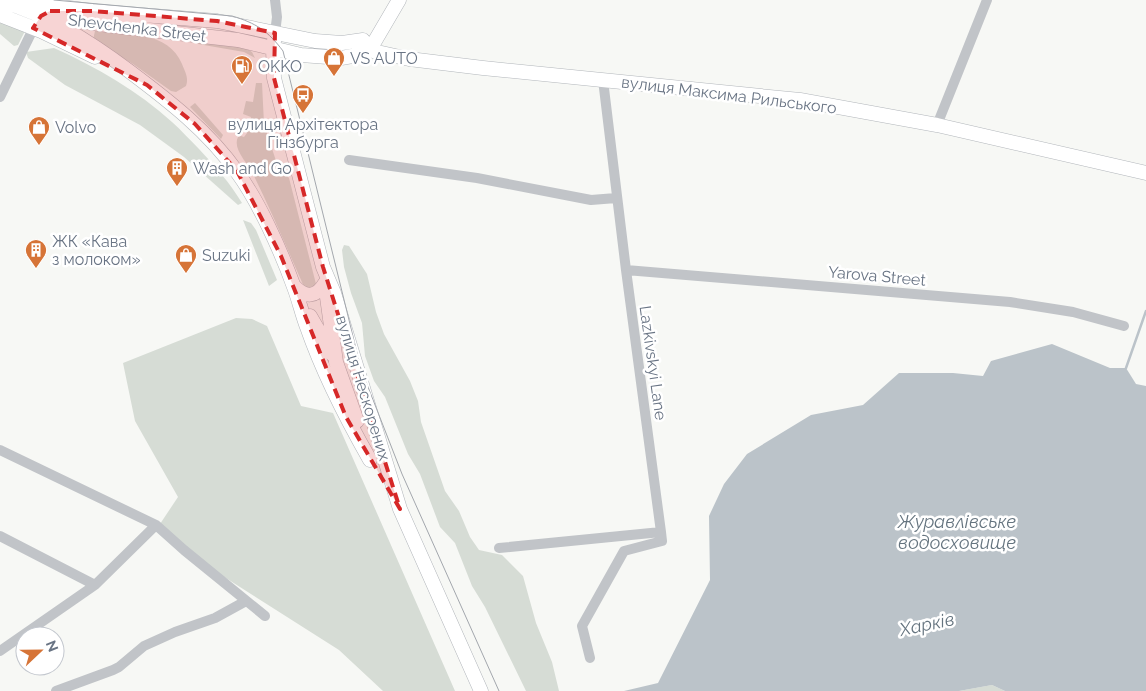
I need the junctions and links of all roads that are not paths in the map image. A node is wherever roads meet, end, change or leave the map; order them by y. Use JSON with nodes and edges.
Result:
{"nodes":[{"id":1,"x":0,"y":0,"type":"edge"},
{"id":2,"x":275,"y":0,"type":"edge"},
{"id":3,"x":399,"y":0,"type":"edge"},
{"id":4,"x":987,"y":0,"type":"edge"},
{"id":5,"x":0,"y":6,"type":"edge"},
{"id":6,"x":92,"y":11,"type":"junction"},
{"id":7,"x":0,"y":15,"type":"edge"},
{"id":8,"x":41,"y":16,"type":"junction"},
{"id":9,"x":99,"y":24,"type":"junction"},
{"id":10,"x":33,"y":28,"type":"junction"},
{"id":11,"x":381,"y":31,"type":"junction"},
{"id":12,"x":275,"y":33,"type":"junction"},
{"id":13,"x":355,"y":42,"type":"junction"},
{"id":14,"x":89,"y":44,"type":"junction"},
{"id":15,"x":273,"y":48,"type":"junction"},
{"id":16,"x":368,"y":50,"type":"junction"},
{"id":17,"x":603,"y":80,"type":"junction"},
{"id":18,"x":147,"y":85,"type":"junction"},
{"id":19,"x":0,"y":97,"type":"edge"},
{"id":20,"x":938,"y":125,"type":"junction"},
{"id":21,"x":349,"y":160,"type":"dead end"},
{"id":22,"x":1146,"y":173,"type":"edge"},
{"id":23,"x":616,"y":198,"type":"junction"},
{"id":24,"x":626,"y":270,"type":"junction"},
{"id":25,"x":324,"y":276,"type":"junction"},
{"id":26,"x":294,"y":286,"type":"junction"},
{"id":27,"x":1124,"y":326,"type":"dead end"},
{"id":28,"x":336,"y":362,"type":"junction"},
{"id":29,"x":0,"y":450,"type":"edge"},
{"id":30,"x":376,"y":458,"type":"junction"},
{"id":31,"x":156,"y":525,"type":"junction"},
{"id":32,"x":661,"y":532,"type":"junction"},
{"id":33,"x":0,"y":536,"type":"edge"},
{"id":34,"x":499,"y":548,"type":"dead end"},
{"id":35,"x":95,"y":584,"type":"junction"},
{"id":36,"x":246,"y":601,"type":"junction"},
{"id":37,"x":265,"y":616,"type":"dead end"},
{"id":38,"x":0,"y":651,"type":"edge"},
{"id":39,"x":590,"y":658,"type":"dead end"},
{"id":40,"x":56,"y":691,"type":"edge"},
{"id":41,"x":481,"y":691,"type":"edge"}],
"edges":[{"from":1,"to":6,"type":"main road","name":"Shevchenka Street"},
{"from":1,"to":8,"type":"main road"},
{"from":2,"to":12,"type":"street"},
{"from":3,"to":11,"type":"main road"},
{"from":4,"to":20,"type":"street"},
{"from":5,"to":8,"type":"main road","name":"Shevchenka Street"},
{"from":6,"to":8,"type":"main road"},
{"from":6,"to":12,"type":"main road","name":"Shevchenka Street"},
{"from":7,"to":10,"type":"main road"},
{"from":8,"to":9,"type":"main road","name":"Shevchenka Street"},
{"from":8,"to":10,"type":"street"},
{"from":8,"to":14,"type":"main road"},
{"from":9,"to":14,"type":"main road"},
{"from":9,"to":15,"type":"main road","name":"Shevchenka Street"},
{"from":10,"to":18,"type":"main road"},
{"from":10,"to":19,"type":"street"},
{"from":11,"to":13,"type":"main road"},
{"from":11,"to":16,"type":"main road"},
{"from":12,"to":13,"type":"main road"},
{"from":12,"to":15,"type":"main road","name":"вулиця Нескорених"},
{"from":13,"to":16,"type":"main road","name":"вулиця Максима Рильського"},
{"from":14,"to":18,"type":"main road"},
{"from":15,"to":16,"type":"main road","name":"вулиця Максима Рильського"},
{"from":15,"to":25,"type":"main road","name":"вулиця Нескорених"},
{"from":16,"to":17,"type":"main road","name":"вулиця Максима Рильського"},
{"from":17,"to":20,"type":"main road","name":"вулиця Максима Рильського"},
{"from":17,"to":23,"type":"street","name":"Lazkivskyi Lane"},
{"from":18,"to":26,"type":"main road"},
{"from":20,"to":22,"type":"main road","name":"вулиця Максима Рильського"},
{"from":21,"to":23,"type":"street"},
{"from":23,"to":24,"type":"street","name":"Lazkivskyi Lane"},
{"from":24,"to":27,"type":"street","name":"Yarova Street"},
{"from":24,"to":32,"type":"street","name":"Lazkivskyi Lane"},
{"from":25,"to":26,"type":"main road"},
{"from":25,"to":28,"type":"main road","name":"вулиця Нескорених"},
{"from":25,"to":30,"type":"main road","name":"вулиця Нескорених"},
{"from":26,"to":28,"type":"main road"},
{"from":26,"to":30,"type":"main road"},
{"from":28,"to":30,"type":"main road"},
{"from":29,"to":31,"type":"street"},
{"from":30,"to":41,"type":"main road","name":"вулиця Нескорених"},
{"from":31,"to":35,"type":"street"},
{"from":31,"to":36,"type":"street"},
{"from":32,"to":34,"type":"street"},
{"from":32,"to":39,"type":"street"},
{"from":33,"to":35,"type":"street"},
{"from":35,"to":38,"type":"street"},
{"from":36,"to":37,"type":"street"},
{"from":36,"to":40,"type":"street"}]}
